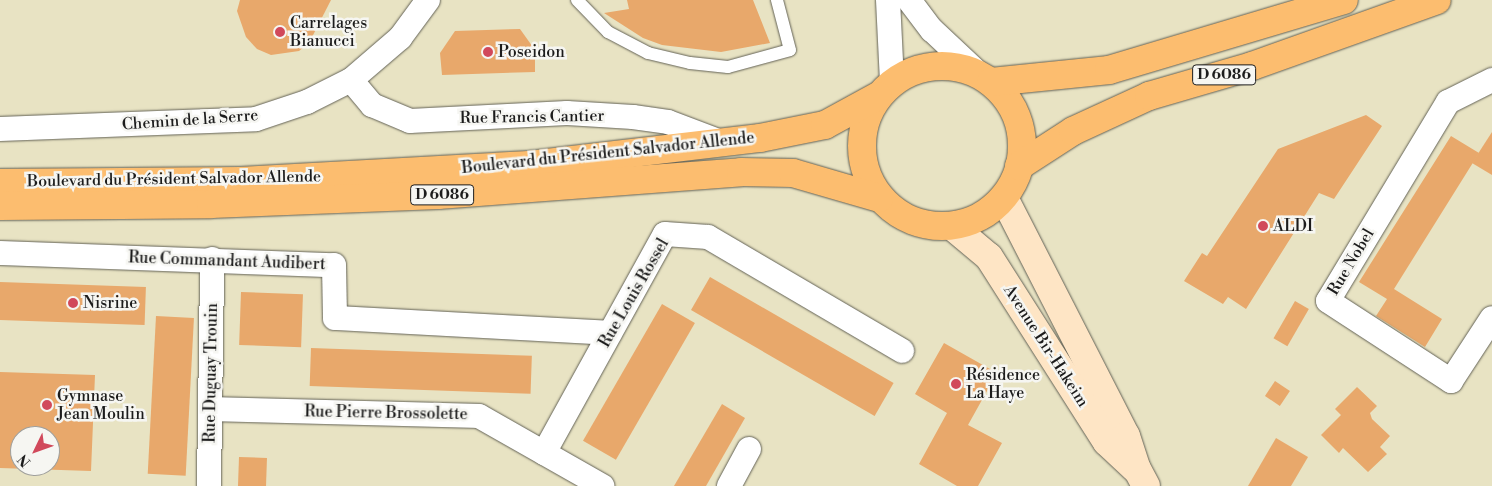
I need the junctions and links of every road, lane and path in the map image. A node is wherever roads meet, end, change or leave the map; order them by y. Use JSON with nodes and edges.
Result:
{"nodes":[{"id":1,"x":428,"y":0,"type":"edge"},
{"id":2,"x":577,"y":0,"type":"edge"},
{"id":3,"x":777,"y":0,"type":"edge"},
{"id":4,"x":888,"y":0,"type":"edge"},
{"id":5,"x":909,"y":0,"type":"edge"},
{"id":6,"x":1344,"y":0,"type":"edge"},
{"id":7,"x":1436,"y":0,"type":"edge"},
{"id":8,"x":986,"y":79,"type":"junction"},
{"id":9,"x":351,"y":80,"type":"junction"},
{"id":10,"x":1492,"y":80,"type":"edge"},
{"id":11,"x":885,"y":89,"type":"junction"},
{"id":12,"x":0,"y":130,"type":"edge"},
{"id":13,"x":725,"y":143,"type":"junction"},
{"id":14,"x":1020,"y":166,"type":"junction"},
{"id":15,"x":0,"y":183,"type":"edge"},
{"id":16,"x":880,"y":198,"type":"junction"},
{"id":17,"x":1004,"y":198,"type":"junction"},
{"id":18,"x":0,"y":206,"type":"edge"},
{"id":19,"x":952,"y":226,"type":"junction"},
{"id":20,"x":0,"y":253,"type":"edge"},
{"id":21,"x":212,"y":259,"type":"junction"},
{"id":22,"x":1492,"y":318,"type":"edge"},
{"id":23,"x":610,"y":333,"type":"junction"},
{"id":24,"x":902,"y":351,"type":"dead end"},
{"id":25,"x":211,"y":409,"type":"junction"},
{"id":26,"x":749,"y":449,"type":"dead end"},
{"id":27,"x":544,"y":453,"type":"junction"},
{"id":28,"x":1141,"y":478,"type":"edge"},
{"id":29,"x":730,"y":484,"type":"edge"},
{"id":30,"x":209,"y":486,"type":"edge"},
{"id":31,"x":602,"y":486,"type":"edge"}],
"edges":[{"from":1,"to":9,"type":"street","name":"Chemin de la Serre"},
{"from":2,"to":3,"type":"lane"},
{"from":4,"to":11,"type":"street"},
{"from":5,"to":8,"type":"street"},
{"from":6,"to":8,"type":"main road","number":"D 6086"},
{"from":7,"to":14,"type":"main road","number":"D 6086"},
{"from":8,"to":11,"type":"main road"},
{"from":8,"to":14,"type":"main road"},
{"from":9,"to":12,"type":"street","name":"Chemin de la Serre"},
{"from":9,"to":13,"type":"street","name":"Rue Francis Cantier"},
{"from":10,"to":22,"type":"street","name":"Rue Nobel"},
{"from":11,"to":13,"type":"main road","name":"Boulevard du Président Salvador Allende","number":"D 6086"},
{"from":11,"to":16,"type":"main road"},
{"from":13,"to":15,"type":"main road","name":"Boulevard du Président Salvador Allende","number":"D 6086"},
{"from":14,"to":17,"type":"main road"},
{"from":16,"to":18,"type":"main road","name":"Boulevard du Président Salvador Allende","number":"D 6086"},
{"from":16,"to":19,"type":"main road"},
{"from":17,"to":19,"type":"main road"},
{"from":17,"to":28,"type":"main road","name":"Avenue Bir-Hakeim"},
{"from":19,"to":28,"type":"main road","name":"Avenue Bir-Hakeim"},
{"from":20,"to":21,"type":"street","name":"Rue Commandant Audibert"},
{"from":21,"to":23,"type":"street","name":"Rue Commandant Audibert"},
{"from":21,"to":25,"type":"street","name":"Rue Duguay Trouin"},
{"from":23,"to":24,"type":"street","name":"Rue Louis Rossel"},
{"from":23,"to":27,"type":"street","name":"Rue Louis Rossel"},
{"from":25,"to":27,"type":"street","name":"Rue Pierre Brossolette"},
{"from":25,"to":30,"type":"street","name":"Rue Duguay Trouin"},
{"from":26,"to":29,"type":"street"},
{"from":27,"to":31,"type":"street","name":"Rue Pierre Brossolette"}]}
